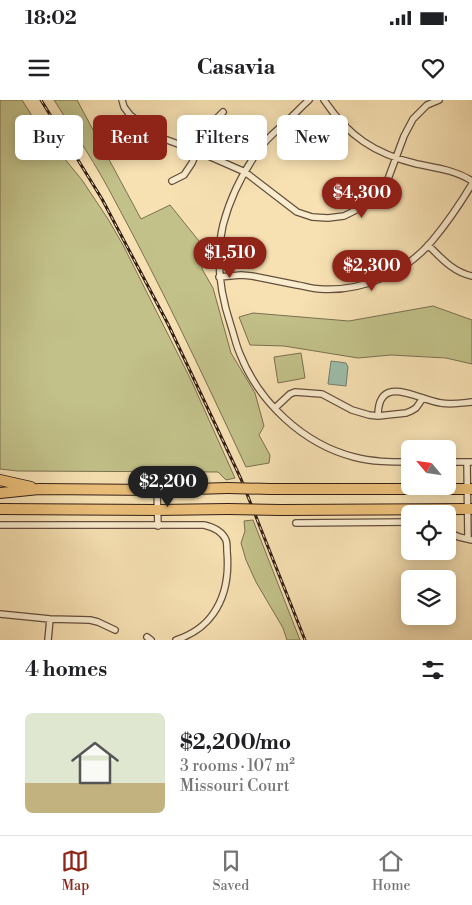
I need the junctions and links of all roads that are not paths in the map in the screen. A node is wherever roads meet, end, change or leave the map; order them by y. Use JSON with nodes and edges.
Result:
{"nodes":[{"id":1,"x":122,"y":100,"type":"edge"},
{"id":2,"x":310,"y":100,"type":"edge"},
{"id":3,"x":324,"y":100,"type":"edge"},
{"id":4,"x":439,"y":100,"type":"edge"},
{"id":5,"x":425,"y":103,"type":"edge"},
{"id":6,"x":223,"y":112,"type":"dead end"},
{"id":7,"x":220,"y":115,"type":"edge"},
{"id":8,"x":336,"y":115,"type":"edge"},
{"id":9,"x":348,"y":128,"type":"edge"},
{"id":10,"x":177,"y":144,"type":"edge"},
{"id":11,"x":396,"y":158,"type":"junction"},
{"id":12,"x":193,"y":160,"type":"edge"},
{"id":13,"x":218,"y":160,"type":"edge"},
{"id":14,"x":245,"y":172,"type":"junction"},
{"id":15,"x":172,"y":182,"type":"dead end"},
{"id":16,"x":472,"y":183,"type":"edge"},
{"id":17,"x":428,"y":245,"type":"junction"},
{"id":18,"x":219,"y":276,"type":"junction"},
{"id":19,"x":472,"y":276,"type":"edge"},
{"id":20,"x":423,"y":398,"type":"junction"},
{"id":21,"x":472,"y":402,"type":"edge"},
{"id":22,"x":274,"y":408,"type":"junction"},
{"id":23,"x":378,"y":416,"type":"junction"},
{"id":24,"x":401,"y":462,"type":"edge"},
{"id":25,"x":456,"y":462,"type":"edge"},
{"id":26,"x":469,"y":462,"type":"edge"},
{"id":27,"x":0,"y":480,"type":"edge"},
{"id":28,"x":39,"y":488,"type":"junction"},
{"id":29,"x":470,"y":489,"type":"edge"},
{"id":30,"x":157,"y":490,"type":"junction"},
{"id":31,"x":0,"y":493,"type":"edge"},
{"id":32,"x":0,"y":508,"type":"edge"},
{"id":33,"x":470,"y":508,"type":"edge"},
{"id":34,"x":158,"y":510,"type":"junction"},
{"id":35,"x":401,"y":522,"type":"edge"},
{"id":36,"x":296,"y":523,"type":"dead end"},
{"id":37,"x":0,"y":525,"type":"edge"},
{"id":38,"x":158,"y":526,"type":"junction"},
{"id":39,"x":456,"y":536,"type":"edge"},
{"id":40,"x":470,"y":540,"type":"edge"},
{"id":41,"x":0,"y":614,"type":"edge"},
{"id":42,"x":50,"y":619,"type":"junction"},
{"id":43,"x":115,"y":630,"type":"dead end"},
{"id":44,"x":48,"y":640,"type":"edge"},
{"id":45,"x":176,"y":640,"type":"edge"}],
"edges":[{"from":1,"to":10,"type":"street"},
{"from":2,"to":14,"type":"street"},
{"from":3,"to":8,"type":"street"},
{"from":4,"to":5,"type":"street"},
{"from":5,"to":11,"type":"street"},
{"from":6,"to":7,"type":"street"},
{"from":9,"to":11,"type":"street"},
{"from":11,"to":14,"type":"street"},
{"from":11,"to":16,"type":"street"},
{"from":12,"to":15,"type":"street"},
{"from":13,"to":14,"type":"street"},
{"from":14,"to":18,"type":"street"},
{"from":16,"to":17,"type":"street"},
{"from":17,"to":18,"type":"street"},
{"from":17,"to":19,"type":"street"},
{"from":18,"to":22,"type":"street"},
{"from":20,"to":21,"type":"street"},
{"from":20,"to":23,"type":"street"},
{"from":20,"to":23,"type":"street"},
{"from":22,"to":23,"type":"street"},
{"from":22,"to":24,"type":"street"},
{"from":25,"to":26,"type":"street"},
{"from":26,"to":29,"type":"street"},
{"from":27,"to":28,"type":"highway"},
{"from":28,"to":30,"type":"highway"},
{"from":28,"to":31,"type":"highway"},
{"from":29,"to":30,"type":"highway","bridge":true},
{"from":29,"to":33,"type":"street"},
{"from":30,"to":34,"type":"street"},
{"from":32,"to":34,"type":"highway"},
{"from":33,"to":34,"type":"highway","bridge":true},
{"from":33,"to":40,"type":"street"},
{"from":34,"to":38,"type":"street"},
{"from":35,"to":36,"type":"street"},
{"from":37,"to":38,"type":"street"},
{"from":38,"to":45,"type":"street"},
{"from":39,"to":40,"type":"street"},
{"from":41,"to":42,"type":"street"},
{"from":42,"to":43,"type":"street"},
{"from":42,"to":44,"type":"street"}]}
